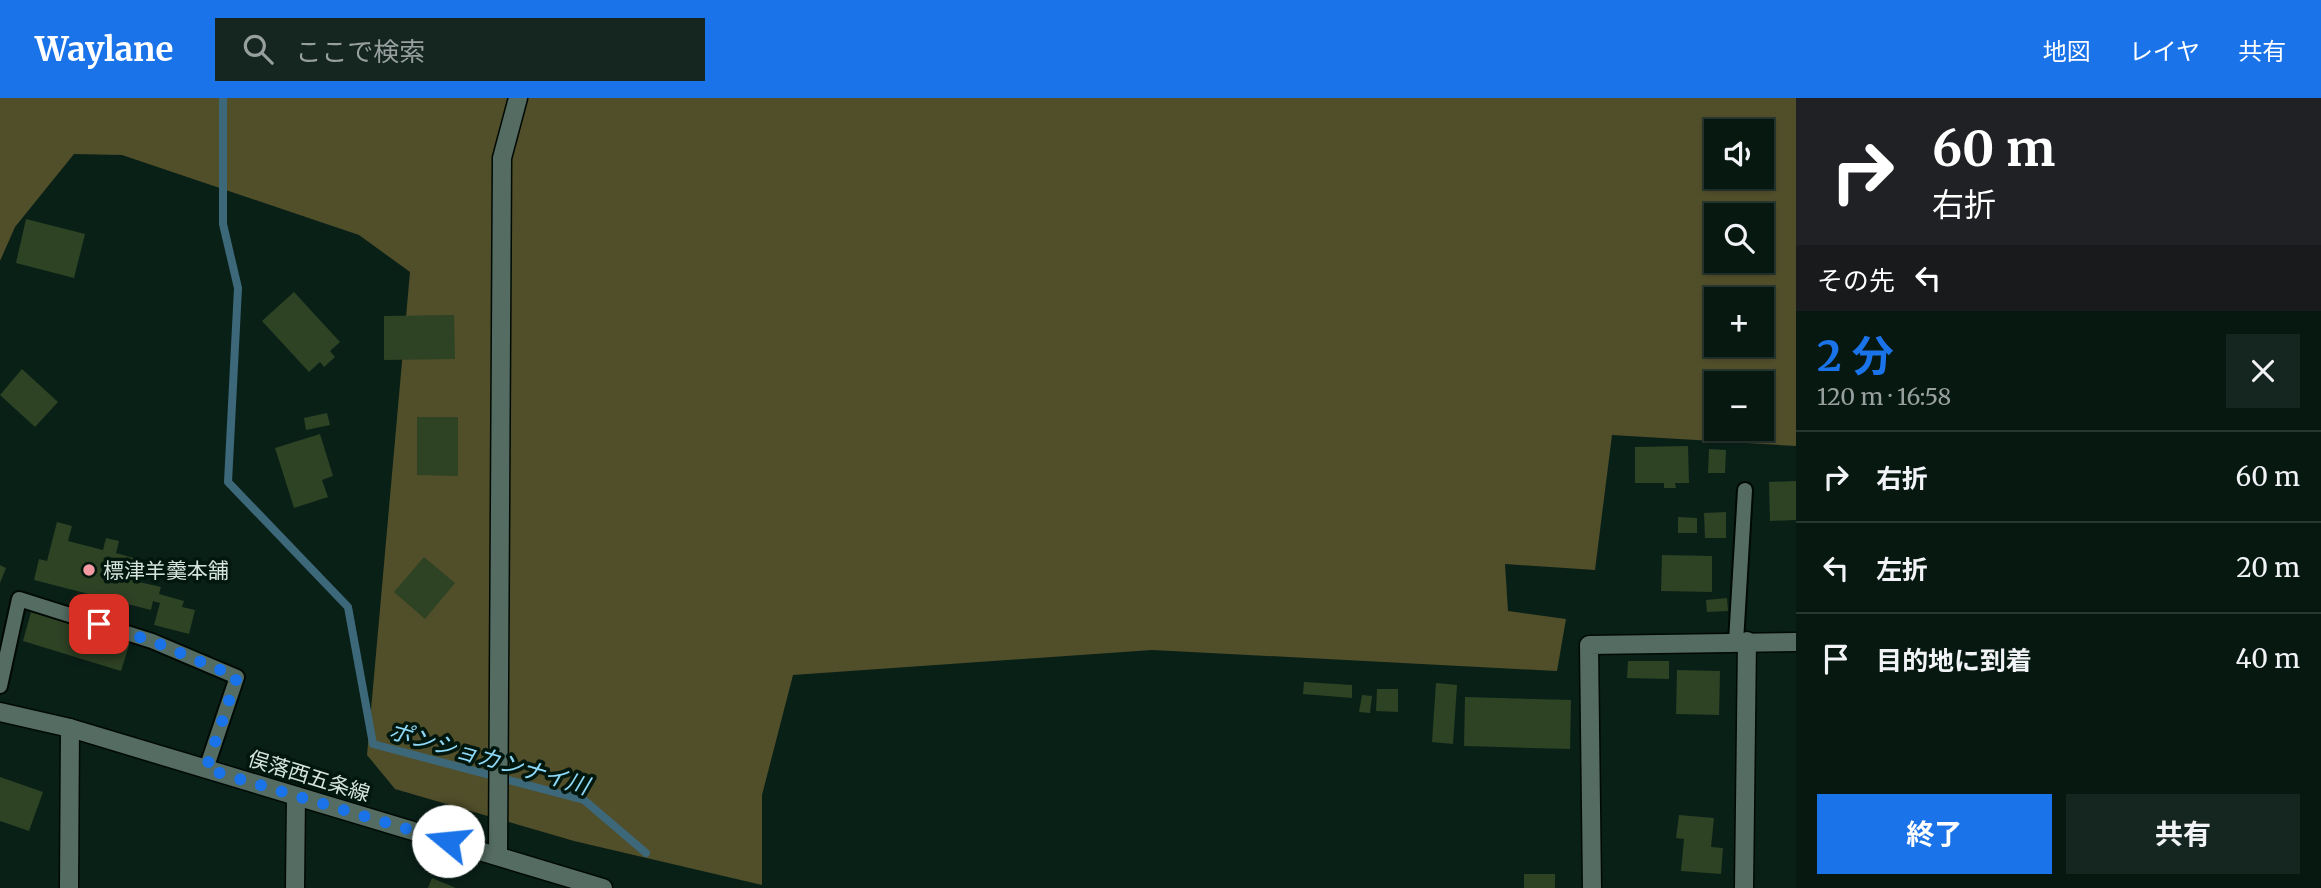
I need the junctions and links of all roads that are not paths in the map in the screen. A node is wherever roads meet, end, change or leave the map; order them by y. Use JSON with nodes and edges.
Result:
{"nodes":[{"id":1,"x":518,"y":98,"type":"edge"},
{"id":2,"x":1745,"y":490,"type":"dead end"},
{"id":3,"x":1742,"y":642,"type":"junction"},
{"id":4,"x":1796,"y":642,"type":"edge"},
{"id":5,"x":0,"y":686,"type":"edge"},
{"id":6,"x":0,"y":712,"type":"edge"},
{"id":7,"x":70,"y":728,"type":"junction"},
{"id":8,"x":206,"y":769,"type":"junction"},
{"id":9,"x":296,"y":796,"type":"junction"},
{"id":10,"x":498,"y":856,"type":"junction"},
{"id":11,"x":69,"y":888,"type":"edge"},
{"id":12,"x":295,"y":888,"type":"edge"},
{"id":13,"x":603,"y":888,"type":"edge"},
{"id":14,"x":1592,"y":888,"type":"edge"},
{"id":15,"x":1744,"y":888,"type":"edge"}],
"edges":[{"from":1,"to":10,"type":"street"},
{"from":2,"to":3,"type":"lane"},
{"from":3,"to":4,"type":"street"},
{"from":3,"to":14,"type":"street"},
{"from":3,"to":15,"type":"street"},
{"from":5,"to":8,"type":"lane"},
{"from":6,"to":7,"type":"street","name":"俣落西五条線"},
{"from":7,"to":8,"type":"street","name":"俣落西五条線"},
{"from":7,"to":11,"type":"street"},
{"from":8,"to":9,"type":"street","name":"俣落西五条線"},
{"from":9,"to":10,"type":"street","name":"俣落西五条線"},
{"from":9,"to":12,"type":"street"},
{"from":10,"to":13,"type":"street","name":"俣落西五条線"}]}
